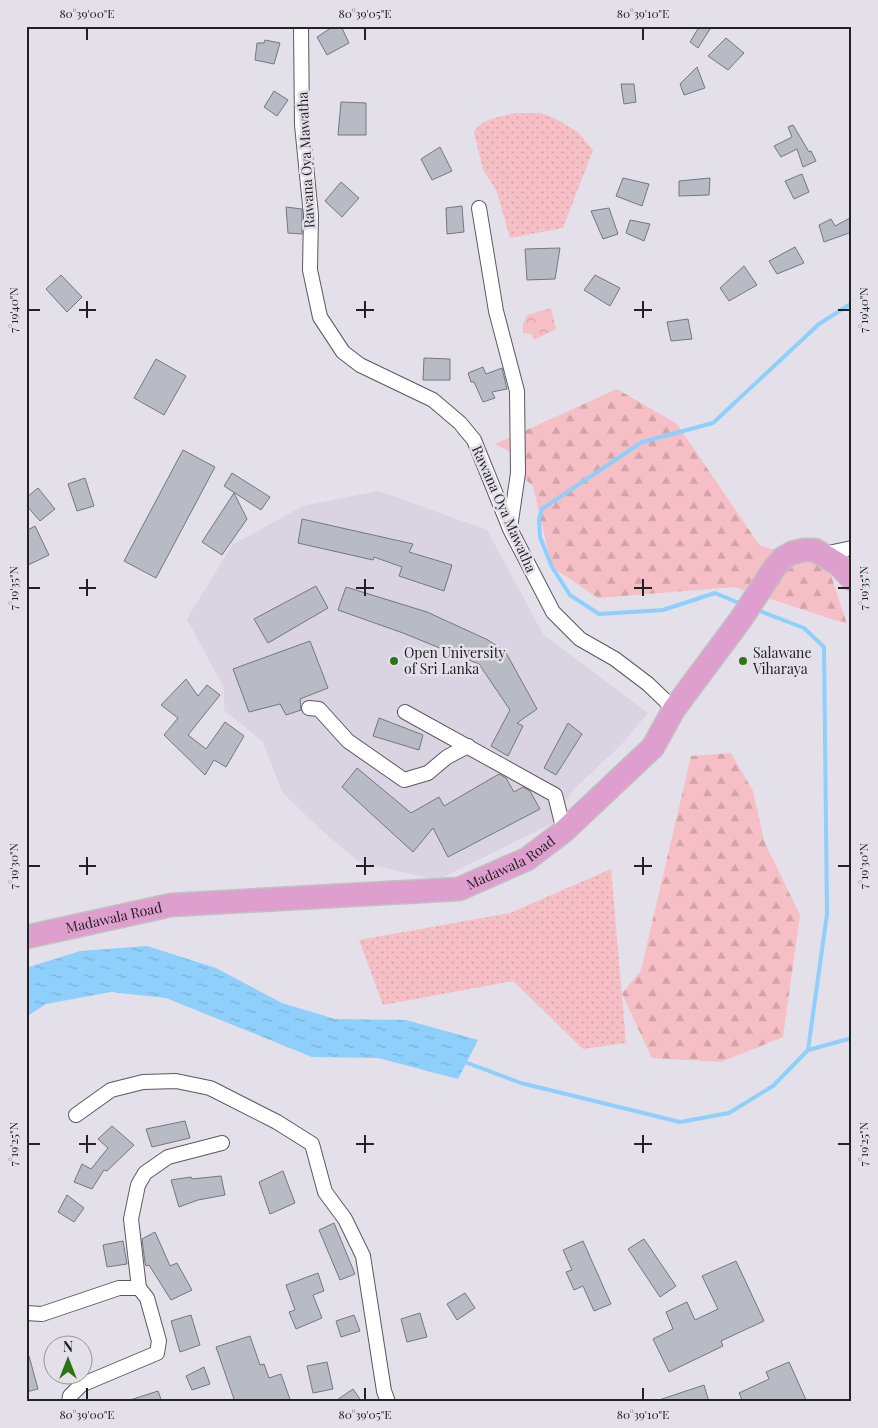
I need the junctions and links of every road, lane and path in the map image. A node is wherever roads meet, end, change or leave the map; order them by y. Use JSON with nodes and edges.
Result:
{"nodes":[{"id":1,"x":301,"y":26,"type":"edge"},
{"id":2,"x":479,"y":208,"type":"dead end"},
{"id":3,"x":510,"y":529,"type":"junction"},
{"id":4,"x":852,"y":548,"type":"edge"},
{"id":5,"x":823,"y":554,"type":"junction"},
{"id":6,"x":852,"y":579,"type":"edge"},
{"id":7,"x":309,"y":708,"type":"dead end"},
{"id":8,"x":674,"y":709,"type":"junction"},
{"id":9,"x":405,"y":712,"type":"dead end"},
{"id":10,"x":468,"y":746,"type":"junction"},
{"id":11,"x":564,"y":831,"type":"junction"},
{"id":12,"x":26,"y":937,"type":"edge"},
{"id":13,"x":76,"y":1115,"type":"dead end"},
{"id":14,"x":222,"y":1143,"type":"dead end"},
{"id":15,"x":139,"y":1288,"type":"junction"},
{"id":16,"x":26,"y":1313,"type":"edge"},
{"id":17,"x":69,"y":1402,"type":"edge"},
{"id":18,"x":388,"y":1402,"type":"edge"}],
"edges":[{"from":1,"to":3,"type":"street","name":"Rawana Oya Mawatha"},
{"from":2,"to":3,"type":"street"},
{"from":3,"to":8,"type":"street","name":"Rawana Oya Mawatha"},
{"from":4,"to":5,"type":"street"},
{"from":5,"to":6,"type":"main road"},
{"from":5,"to":8,"type":"main road","name":"Madawala Road"},
{"from":7,"to":10,"type":"street"},
{"from":8,"to":11,"type":"main road","name":"Madawala Road"},
{"from":9,"to":10,"type":"street"},
{"from":10,"to":11,"type":"street"},
{"from":11,"to":12,"type":"main road","name":"Madawala Road"},
{"from":13,"to":18,"type":"street"},
{"from":14,"to":15,"type":"street"},
{"from":15,"to":16,"type":"street"},
{"from":15,"to":17,"type":"street"}]}
